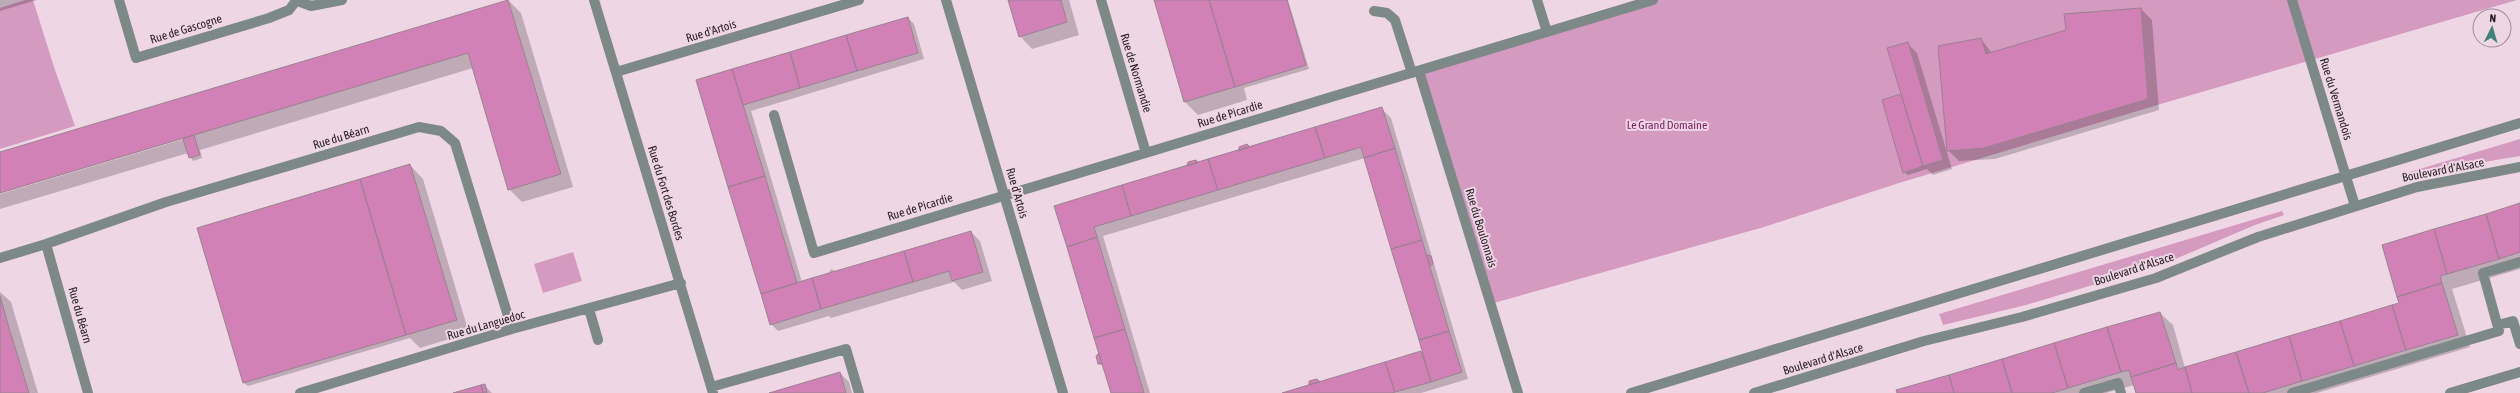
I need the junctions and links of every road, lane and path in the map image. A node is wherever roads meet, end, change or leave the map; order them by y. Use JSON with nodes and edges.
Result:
{"nodes":[{"id":1,"x":119,"y":0,"type":"edge"},
{"id":2,"x":342,"y":0,"type":"edge"},
{"id":3,"x":594,"y":0,"type":"edge"},
{"id":4,"x":859,"y":0,"type":"edge"},
{"id":5,"x":946,"y":0,"type":"edge"},
{"id":6,"x":1101,"y":0,"type":"edge"},
{"id":7,"x":1537,"y":0,"type":"edge"},
{"id":8,"x":1653,"y":0,"type":"edge"},
{"id":9,"x":2292,"y":0,"type":"edge"},
{"id":10,"x":296,"y":1,"type":"edge"},
{"id":11,"x":1374,"y":11,"type":"dead end"},
{"id":12,"x":1547,"y":32,"type":"junction"},
{"id":13,"x":616,"y":72,"type":"junction"},
{"id":14,"x":1416,"y":72,"type":"junction"},
{"id":15,"x":774,"y":115,"type":"dead end"},
{"id":16,"x":2520,"y":123,"type":"edge"},
{"id":17,"x":1146,"y":153,"type":"junction"},
{"id":18,"x":2520,"y":167,"type":"edge"},
{"id":19,"x":2346,"y":175,"type":"junction"},
{"id":20,"x":1004,"y":195,"type":"junction"},
{"id":21,"x":2355,"y":206,"type":"junction"},
{"id":22,"x":46,"y":244,"type":"junction"},
{"id":23,"x":0,"y":258,"type":"edge"},
{"id":24,"x":2520,"y":262,"type":"edge"},
{"id":25,"x":680,"y":283,"type":"junction"},
{"id":26,"x":589,"y":310,"type":"junction"},
{"id":27,"x":2498,"y":325,"type":"junction"},
{"id":28,"x":512,"y":329,"type":"junction"},
{"id":29,"x":598,"y":340,"type":"dead end"},
{"id":30,"x":2520,"y":344,"type":"edge"},
{"id":31,"x":2520,"y":372,"type":"edge"},
{"id":32,"x":712,"y":390,"type":"edge"},
{"id":33,"x":88,"y":393,"type":"edge"},
{"id":34,"x":300,"y":393,"type":"edge"},
{"id":35,"x":859,"y":393,"type":"edge"},
{"id":36,"x":1063,"y":393,"type":"edge"},
{"id":37,"x":1518,"y":393,"type":"edge"},
{"id":38,"x":1631,"y":393,"type":"edge"},
{"id":39,"x":1754,"y":393,"type":"edge"},
{"id":40,"x":2084,"y":393,"type":"edge"},
{"id":41,"x":2121,"y":393,"type":"edge"},
{"id":42,"x":2292,"y":393,"type":"edge"},
{"id":43,"x":2450,"y":393,"type":"edge"}],
"edges":[{"from":1,"to":10,"type":"street","name":"Rue de Gascogne"},
{"from":2,"to":10,"type":"street"},
{"from":3,"to":13,"type":"street","name":"Rue du Fort des Bordes"},
{"from":4,"to":13,"type":"street","name":"Rue d'Artois"},
{"from":5,"to":20,"type":"street","name":"Rue d'Artois"},
{"from":6,"to":17,"type":"street","name":"Rue de Normandie"},
{"from":7,"to":12,"type":"street"},
{"from":8,"to":12,"type":"street","name":"Rue de Picardie"},
{"from":9,"to":19,"type":"street","name":"Rue du Vermandois"},
{"from":11,"to":14,"type":"street","name":"Rue du Boulonnais"},
{"from":12,"to":14,"type":"street","name":"Rue de Picardie"},
{"from":13,"to":25,"type":"street","name":"Rue du Fort des Bordes"},
{"from":14,"to":17,"type":"street","name":"Rue de Picardie"},
{"from":14,"to":37,"type":"street","name":"Rue du Boulonnais"},
{"from":15,"to":20,"type":"street","name":"Rue de Picardie"},
{"from":16,"to":19,"type":"street"},
{"from":17,"to":20,"type":"street","name":"Rue de Picardie"},
{"from":18,"to":21,"type":"street","name":"Boulevard d'Alsace"},
{"from":19,"to":21,"type":"street","name":"Rue du Vermandois"},
{"from":19,"to":38,"type":"street"},
{"from":20,"to":36,"type":"street","name":"Rue d'Artois"},
{"from":21,"to":39,"type":"street","name":"Boulevard d'Alsace"},
{"from":22,"to":23,"type":"street","name":"Rue du Béarn"},
{"from":22,"to":28,"type":"street","name":"Rue du Béarn"},
{"from":22,"to":33,"type":"street","name":"Rue du Béarn"},
{"from":24,"to":27,"type":"street"},
{"from":25,"to":26,"type":"street","name":"Rue du Languedoc"},
{"from":25,"to":32,"type":"street","name":"Rue du Fort des Bordes"},
{"from":26,"to":28,"type":"street","name":"Rue du Languedoc"},
{"from":26,"to":29,"type":"street"},
{"from":27,"to":30,"type":"street"},
{"from":27,"to":42,"type":"street"},
{"from":28,"to":34,"type":"street","name":"Rue du Languedoc"},
{"from":31,"to":43,"type":"street"},
{"from":32,"to":35,"type":"street"},
{"from":40,"to":41,"type":"street"}]}
